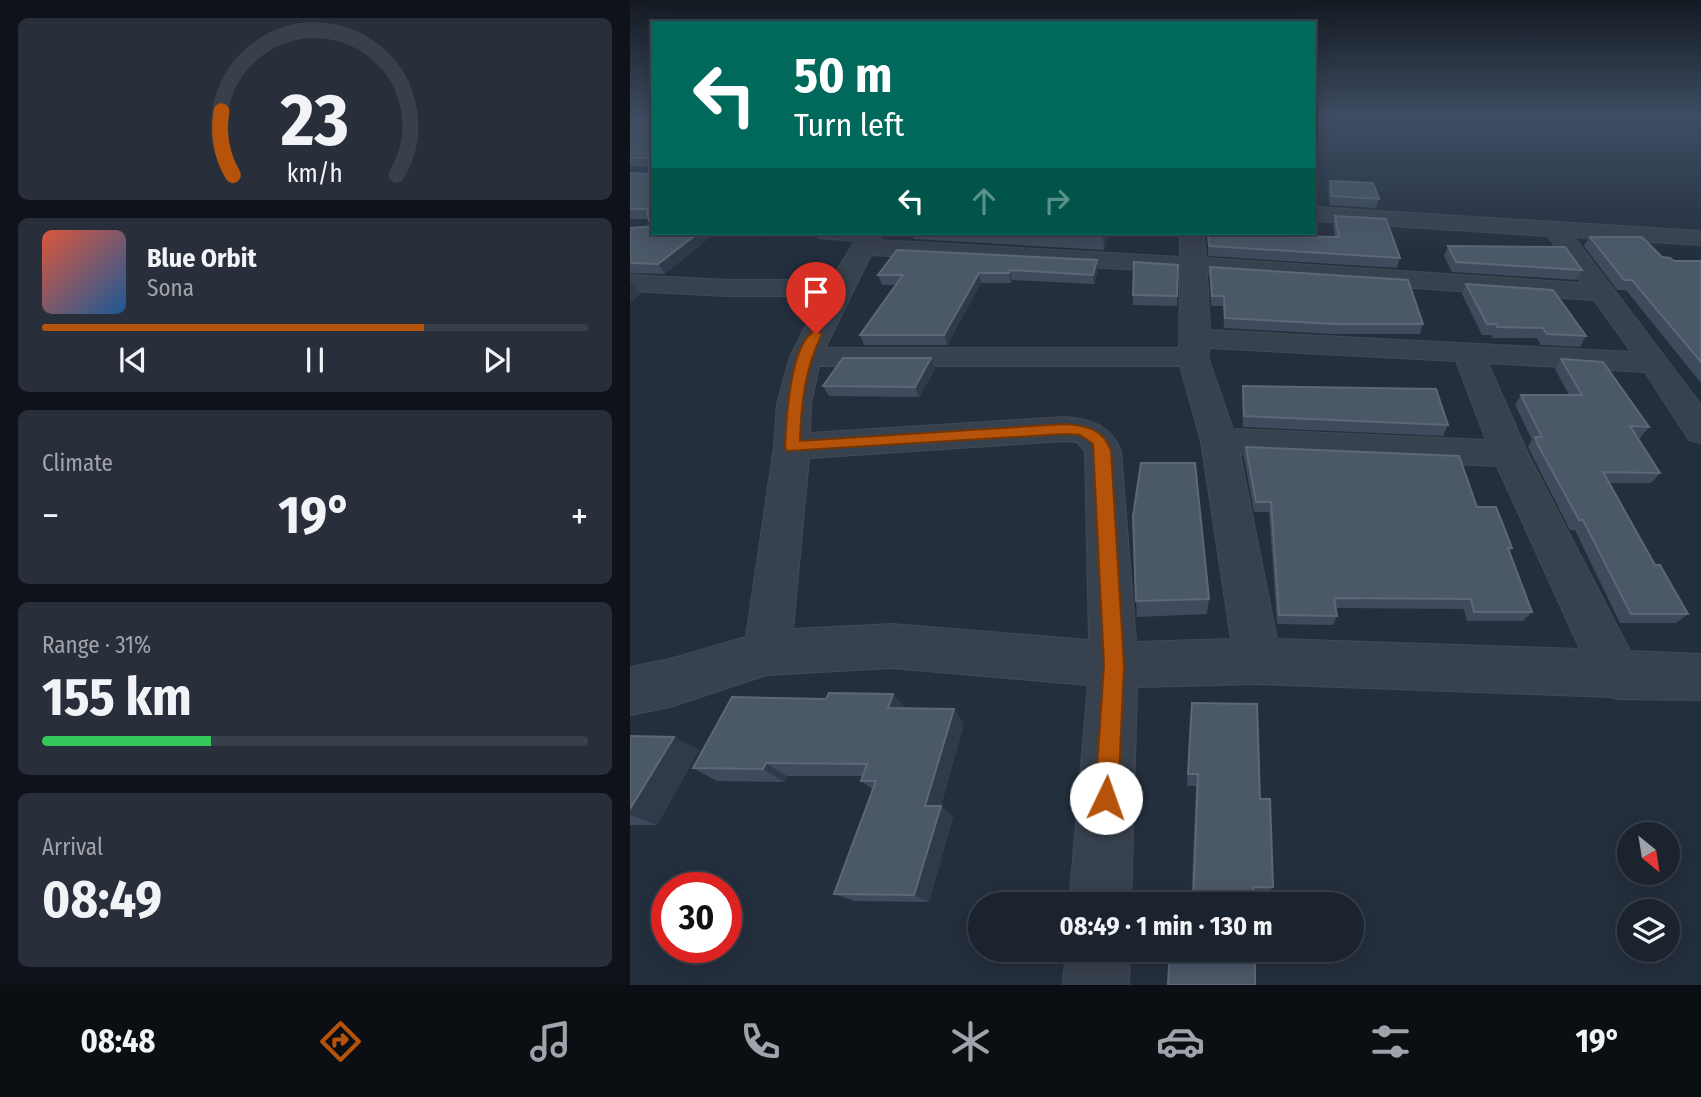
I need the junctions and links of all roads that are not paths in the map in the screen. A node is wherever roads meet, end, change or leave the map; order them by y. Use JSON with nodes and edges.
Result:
{"nodes":[{"id":1,"x":1316,"y":214,"type":"edge"},
{"id":2,"x":1557,"y":231,"type":"junction"},
{"id":3,"x":859,"y":237,"type":"edge"},
{"id":4,"x":1701,"y":238,"type":"edge"},
{"id":5,"x":1193,"y":249,"type":"edge"},
{"id":6,"x":630,"y":283,"type":"edge"},
{"id":7,"x":839,"y":288,"type":"junction"},
{"id":8,"x":1602,"y":292,"type":"junction"},
{"id":9,"x":1194,"y":348,"type":"junction"},
{"id":10,"x":1468,"y":353,"type":"junction"},
{"id":11,"x":804,"y":357,"type":"junction"},
{"id":12,"x":1655,"y":363,"type":"junction"},
{"id":13,"x":1701,"y":431,"type":"edge"},
{"id":14,"x":1220,"y":441,"type":"junction"},
{"id":15,"x":792,"y":447,"type":"junction"},
{"id":16,"x":1510,"y":454,"type":"junction"},
{"id":17,"x":766,"y":653,"type":"junction"},
{"id":18,"x":1258,"y":661,"type":"junction"},
{"id":19,"x":1114,"y":665,"type":"junction"},
{"id":20,"x":1617,"y":676,"type":"junction"},
{"id":21,"x":1701,"y":677,"type":"edge"},
{"id":22,"x":630,"y":691,"type":"edge"},
{"id":23,"x":1101,"y":892,"type":"edge"},
{"id":24,"x":1097,"y":962,"type":"edge"},
{"id":25,"x":1096,"y":985,"type":"edge"}],
"edges":[{"from":1,"to":2,"type":"street"},
{"from":2,"to":4,"type":"street"},
{"from":2,"to":8,"type":"street"},
{"from":3,"to":5,"type":"street"},
{"from":3,"to":7,"type":"street"},
{"from":5,"to":8,"type":"street"},
{"from":5,"to":9,"type":"street"},
{"from":6,"to":7,"type":"street"},
{"from":7,"to":11,"type":"street"},
{"from":8,"to":12,"type":"street"},
{"from":9,"to":10,"type":"street"},
{"from":9,"to":11,"type":"street"},
{"from":9,"to":14,"type":"street"},
{"from":10,"to":12,"type":"street"},
{"from":10,"to":16,"type":"street"},
{"from":11,"to":15,"type":"street"},
{"from":12,"to":13,"type":"street"},
{"from":14,"to":16,"type":"street"},
{"from":14,"to":18,"type":"street"},
{"from":15,"to":17,"type":"street"},
{"from":15,"to":19,"type":"street"},
{"from":16,"to":20,"type":"street"},
{"from":17,"to":19,"type":"street"},
{"from":17,"to":22,"type":"street"},
{"from":18,"to":19,"type":"street"},
{"from":18,"to":20,"type":"street"},
{"from":19,"to":23,"type":"street"},
{"from":20,"to":21,"type":"street"},
{"from":24,"to":25,"type":"street"}]}
